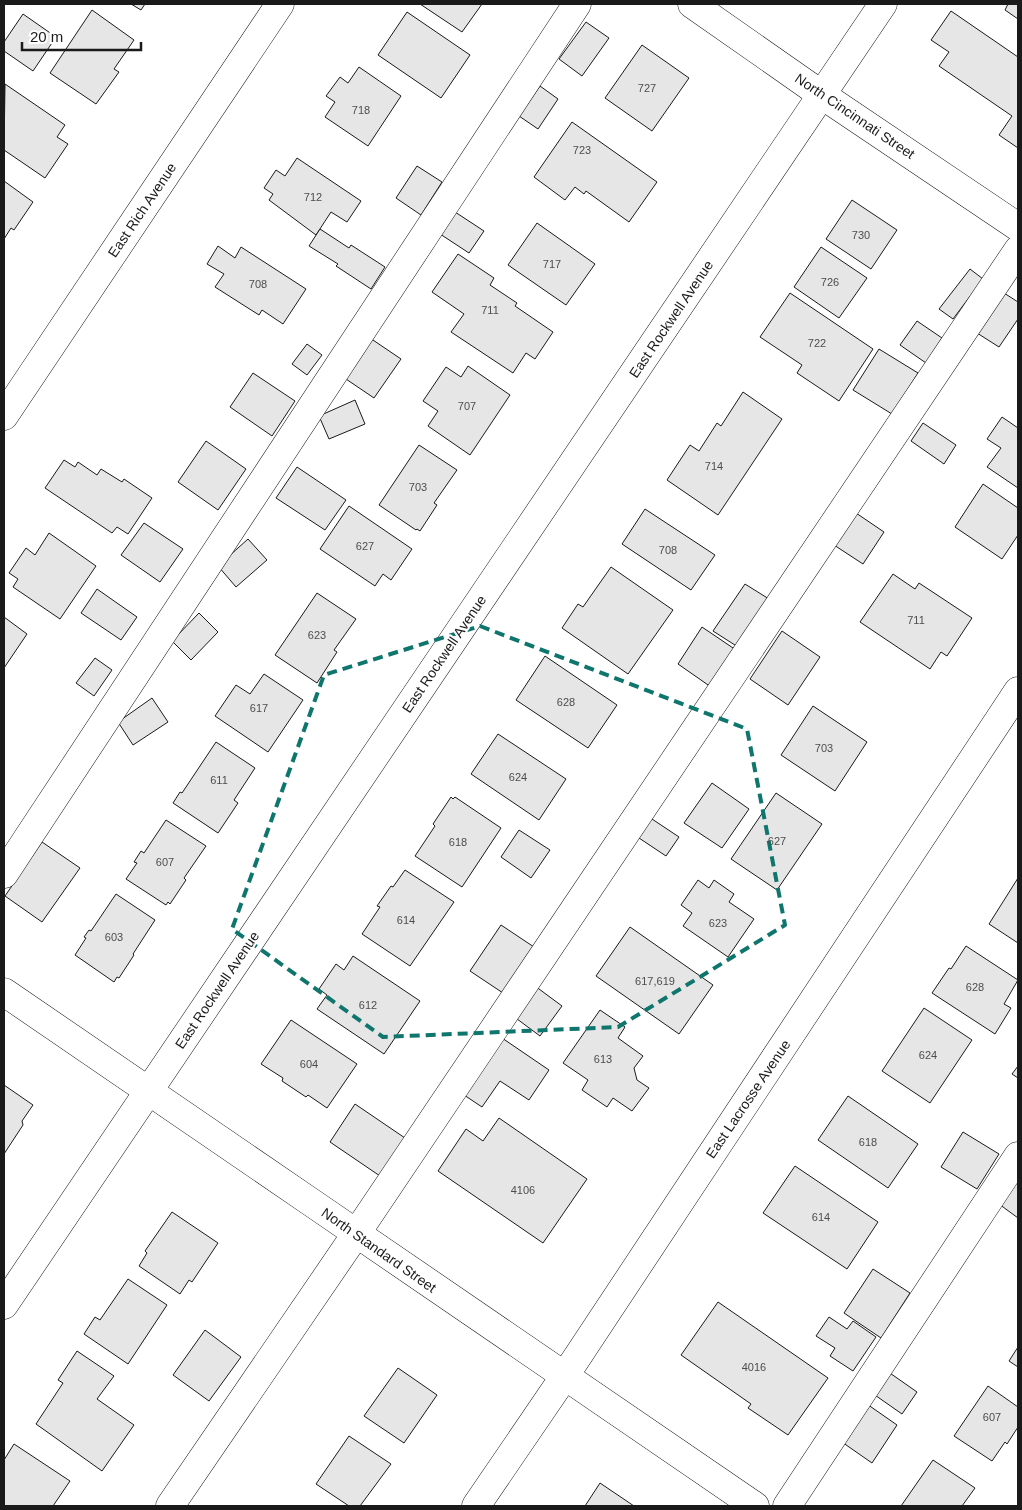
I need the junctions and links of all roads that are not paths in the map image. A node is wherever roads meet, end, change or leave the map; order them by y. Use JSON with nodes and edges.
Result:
{"nodes":[{"id":1,"x":280,"y":4,"type":"edge"},
{"id":2,"x":577,"y":4,"type":"edge"},
{"id":3,"x":692,"y":4,"type":"edge"},
{"id":4,"x":883,"y":4,"type":"edge"},
{"id":5,"x":822,"y":95,"type":"junction"},
{"id":6,"x":1015,"y":216,"type":"edge"},
{"id":7,"x":1018,"y":250,"type":"edge"},
{"id":8,"x":4,"y":416,"type":"edge"},
{"id":9,"x":1018,"y":691,"type":"edge"},
{"id":10,"x":4,"y":874,"type":"edge"},
{"id":11,"x":4,"y":992,"type":"edge"},
{"id":12,"x":150,"y":1091,"type":"junction"},
{"id":13,"x":1018,"y":1156,"type":"edge"},
{"id":14,"x":356,"y":1234,"type":"junction"},
{"id":15,"x":4,"y":1304,"type":"edge"},
{"id":16,"x":564,"y":1377,"type":"junction"},
{"id":17,"x":170,"y":1506,"type":"edge"},
{"id":18,"x":476,"y":1506,"type":"edge"},
{"id":19,"x":755,"y":1506,"type":"edge"},
{"id":20,"x":787,"y":1506,"type":"edge"}],
"edges":[{"from":1,"to":8,"type":"street","name":"East Rich Avenue"},
{"from":2,"to":10,"type":"street"},
{"from":3,"to":5,"type":"street","name":"North Cincinnati Street"},
{"from":4,"to":5,"type":"street","name":"East Rockwell Avenue"},
{"from":5,"to":6,"type":"street","name":"North Cincinnati Street"},
{"from":5,"to":12,"type":"street","name":"East Rockwell Avenue"},
{"from":7,"to":14,"type":"street"},
{"from":9,"to":16,"type":"street","name":"East Lacrosse Avenue"},
{"from":11,"to":12,"type":"street","name":"North Standard Street"},
{"from":12,"to":14,"type":"street","name":"North Standard Street"},
{"from":12,"to":15,"type":"street","name":"East Rockwell Avenue"},
{"from":13,"to":20,"type":"street"},
{"from":14,"to":16,"type":"street","name":"North Standard Street"},
{"from":14,"to":17,"type":"street"},
{"from":16,"to":18,"type":"street","name":"East Lacrosse Avenue"},
{"from":16,"to":19,"type":"street","name":"North Standard Street"}]}
